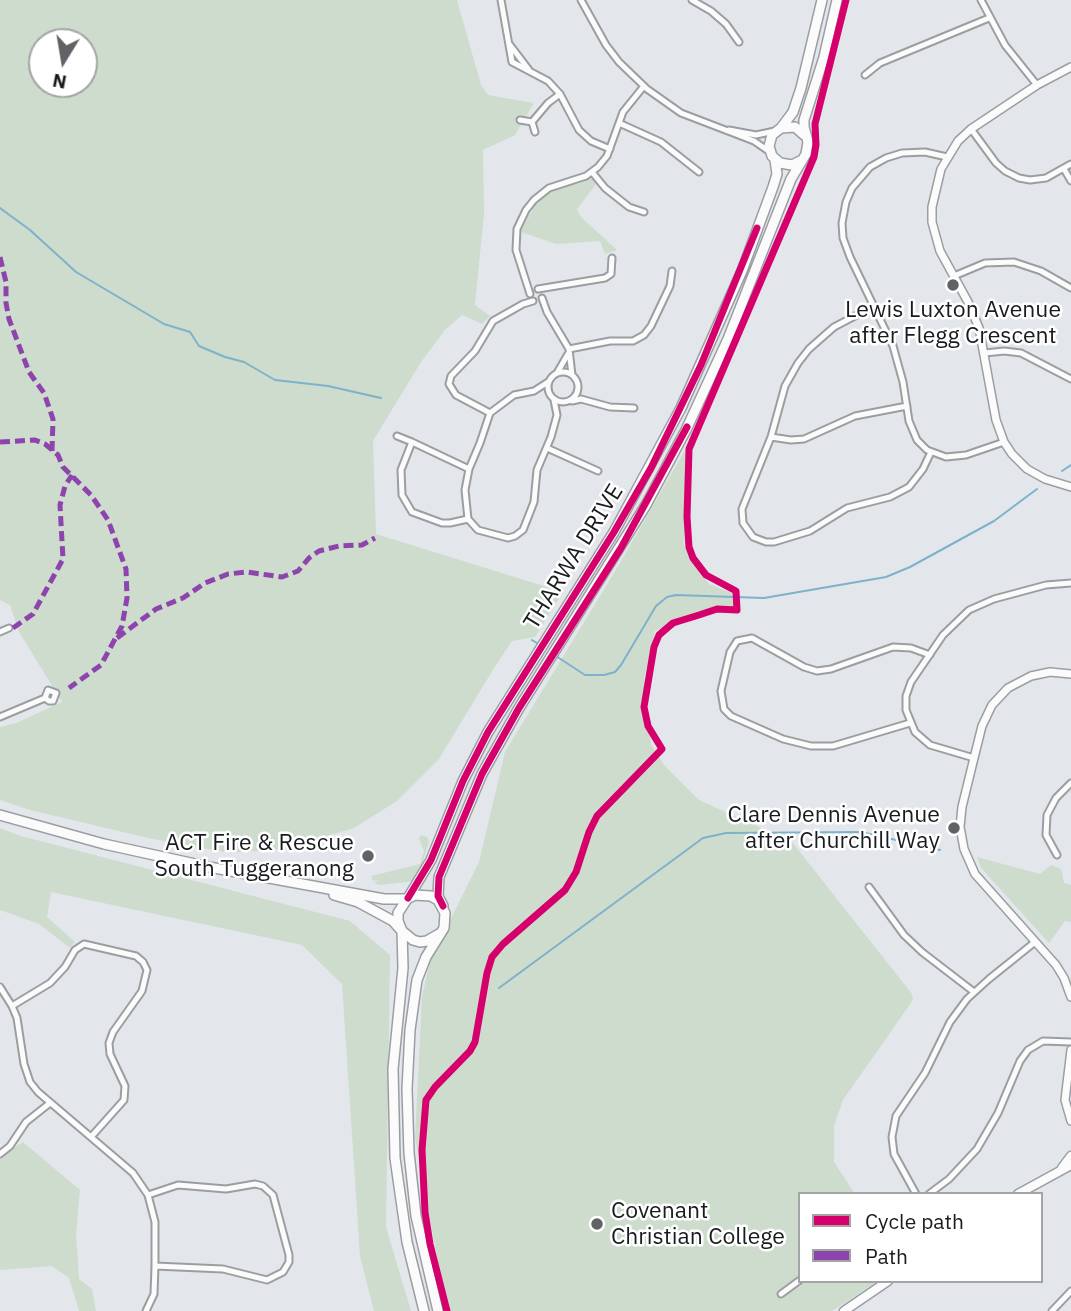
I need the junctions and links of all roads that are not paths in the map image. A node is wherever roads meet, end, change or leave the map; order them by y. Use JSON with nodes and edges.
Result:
{"nodes":[{"id":1,"x":501,"y":0,"type":"edge"},
{"id":2,"x":581,"y":0,"type":"edge"},
{"id":3,"x":692,"y":0,"type":"edge"},
{"id":4,"x":822,"y":0,"type":"edge"},
{"id":5,"x":837,"y":0,"type":"edge"},
{"id":6,"x":981,"y":0,"type":"edge"},
{"id":7,"x":989,"y":18,"type":"junction"},
{"id":8,"x":739,"y":42,"type":"dead end"},
{"id":9,"x":510,"y":44,"type":"junction"},
{"id":10,"x":1071,"y":67,"type":"edge"},
{"id":11,"x":529,"y":70,"type":"junction"},
{"id":12,"x":865,"y":75,"type":"dead end"},
{"id":13,"x":1037,"y":85,"type":"junction"},
{"id":14,"x":644,"y":86,"type":"junction"},
{"id":15,"x":560,"y":94,"type":"junction"},
{"id":16,"x":520,"y":120,"type":"dead end"},
{"id":17,"x":532,"y":122,"type":"junction"},
{"id":18,"x":618,"y":123,"type":"junction"},
{"id":19,"x":719,"y":128,"type":"junction"},
{"id":20,"x":779,"y":129,"type":"junction"},
{"id":21,"x":971,"y":129,"type":"junction"},
{"id":22,"x":535,"y":132,"type":"dead end"},
{"id":23,"x":806,"y":136,"type":"junction"},
{"id":24,"x":610,"y":149,"type":"junction"},
{"id":25,"x":773,"y":156,"type":"junction"},
{"id":26,"x":947,"y":157,"type":"junction"},
{"id":27,"x":803,"y":160,"type":"junction"},
{"id":28,"x":1071,"y":164,"type":"edge"},
{"id":29,"x":1064,"y":169,"type":"junction"},
{"id":30,"x":592,"y":172,"type":"junction"},
{"id":31,"x":699,"y":172,"type":"dead end"},
{"id":32,"x":1071,"y":181,"type":"edge"},
{"id":33,"x":644,"y":212,"type":"dead end"},
{"id":34,"x":612,"y":258,"type":"dead end"},
{"id":35,"x":672,"y":271,"type":"dead end"},
{"id":36,"x":954,"y":276,"type":"junction"},
{"id":37,"x":525,"y":278,"type":"junction"},
{"id":38,"x":551,"y":286,"type":"junction"},
{"id":39,"x":537,"y":288,"type":"junction"},
{"id":40,"x":1071,"y":288,"type":"edge"},
{"id":41,"x":536,"y":298,"type":"junction"},
{"id":42,"x":874,"y":306,"type":"junction"},
{"id":43,"x":569,"y":350,"type":"junction"},
{"id":44,"x":985,"y":353,"type":"junction"},
{"id":45,"x":556,"y":373,"type":"junction"},
{"id":46,"x":572,"y":374,"type":"junction"},
{"id":47,"x":1071,"y":379,"type":"edge"},
{"id":48,"x":548,"y":382,"type":"junction"},
{"id":49,"x":578,"y":389,"type":"junction"},
{"id":50,"x":534,"y":391,"type":"junction"},
{"id":51,"x":552,"y":398,"type":"junction"},
{"id":52,"x":589,"y":401,"type":"junction"},
{"id":53,"x":568,"y":402,"type":"junction"},
{"id":54,"x":907,"y":407,"type":"junction"},
{"id":55,"x":634,"y":408,"type":"dead end"},
{"id":56,"x":490,"y":413,"type":"junction"},
{"id":57,"x":557,"y":415,"type":"junction"},
{"id":58,"x":397,"y":436,"type":"dead end"},
{"id":59,"x":771,"y":437,"type":"junction"},
{"id":60,"x":412,"y":442,"type":"junction"},
{"id":61,"x":1004,"y":442,"type":"junction"},
{"id":62,"x":547,"y":449,"type":"junction"},
{"id":63,"x":931,"y":452,"type":"junction"},
{"id":64,"x":469,"y":469,"type":"junction"},
{"id":65,"x":598,"y":471,"type":"dead end"},
{"id":66,"x":1071,"y":487,"type":"edge"},
{"id":67,"x":468,"y":519,"type":"junction"},
{"id":68,"x":1071,"y":583,"type":"edge"},
{"id":69,"x":9,"y":628,"type":"dead end"},
{"id":70,"x":0,"y":632,"type":"edge"},
{"id":71,"x":930,"y":654,"type":"junction"},
{"id":72,"x":1071,"y":674,"type":"edge"},
{"id":73,"x":45,"y":698,"type":"dead end"},
{"id":74,"x":0,"y":718,"type":"edge"},
{"id":75,"x":909,"y":723,"type":"junction"},
{"id":76,"x":974,"y":758,"type":"junction"},
{"id":77,"x":1071,"y":783,"type":"edge"},
{"id":78,"x":0,"y":815,"type":"edge"},
{"id":79,"x":1057,"y":856,"type":"dead end"},
{"id":80,"x":299,"y":885,"type":"junction"},
{"id":81,"x":869,"y":887,"type":"dead end"},
{"id":82,"x":408,"y":898,"type":"junction"},
{"id":83,"x":443,"y":906,"type":"junction"},
{"id":84,"x":401,"y":930,"type":"junction"},
{"id":85,"x":439,"y":934,"type":"junction"},
{"id":86,"x":1035,"y":942,"type":"junction"},
{"id":87,"x":0,"y":987,"type":"edge"},
{"id":88,"x":974,"y":992,"type":"junction"},
{"id":89,"x":1071,"y":998,"type":"edge"},
{"id":90,"x":12,"y":1006,"type":"junction"},
{"id":91,"x":1071,"y":1042,"type":"edge"},
{"id":92,"x":1071,"y":1050,"type":"edge"},
{"id":93,"x":1067,"y":1085,"type":"junction"},
{"id":94,"x":1071,"y":1098,"type":"edge"},
{"id":95,"x":50,"y":1104,"type":"junction"},
{"id":96,"x":1071,"y":1121,"type":"edge"},
{"id":97,"x":91,"y":1137,"type":"junction"},
{"id":98,"x":0,"y":1154,"type":"edge"},
{"id":99,"x":1071,"y":1156,"type":"edge"},
{"id":100,"x":1071,"y":1165,"type":"edge"},
{"id":101,"x":1057,"y":1172,"type":"junction"},
{"id":102,"x":915,"y":1192,"type":"edge"},
{"id":103,"x":932,"y":1192,"type":"edge"},
{"id":104,"x":1022,"y":1192,"type":"edge"},
{"id":105,"x":148,"y":1195,"type":"junction"},
{"id":106,"x":155,"y":1266,"type":"junction"},
{"id":107,"x":798,"y":1281,"type":"edge"},
{"id":108,"x":885,"y":1283,"type":"edge"},
{"id":109,"x":1071,"y":1291,"type":"edge"},
{"id":110,"x":781,"y":1294,"type":"dead end"},
{"id":111,"x":146,"y":1311,"type":"edge"},
{"id":112,"x":424,"y":1311,"type":"edge"},
{"id":113,"x":438,"y":1311,"type":"edge"},
{"id":114,"x":844,"y":1311,"type":"edge"},
{"id":115,"x":1052,"y":1311,"type":"edge"}],
"edges":[{"from":1,"to":9,"type":"street"},
{"from":2,"to":14,"type":"street"},
{"from":3,"to":8,"type":"street"},
{"from":4,"to":20,"type":"main road"},
{"from":5,"to":23,"type":"main road"},
{"from":6,"to":7,"type":"street"},
{"from":7,"to":12,"type":"street"},
{"from":7,"to":13,"type":"street"},
{"from":9,"to":11,"type":"street"},
{"from":9,"to":11,"type":"street"},
{"from":10,"to":13,"type":"street"},
{"from":11,"to":15,"type":"street"},
{"from":13,"to":21,"type":"street"},
{"from":14,"to":18,"type":"street"},
{"from":14,"to":19,"type":"street"},
{"from":15,"to":17,"type":"street"},
{"from":15,"to":24,"type":"street"},
{"from":16,"to":17,"type":"street"},
{"from":17,"to":22,"type":"street"},
{"from":18,"to":24,"type":"street"},
{"from":18,"to":31,"type":"street"},
{"from":19,"to":20,"type":"street"},
{"from":19,"to":25,"type":"street"},
{"from":20,"to":23,"type":"main road"},
{"from":20,"to":25,"type":"main road"},
{"from":21,"to":26,"type":"street"},
{"from":21,"to":29,"type":"street"},
{"from":23,"to":27,"type":"main road"},
{"from":24,"to":30,"type":"street"},
{"from":25,"to":27,"type":"main road"},
{"from":25,"to":82,"type":"main road","name":"THARWA DRIVE"},
{"from":26,"to":36,"type":"street"},
{"from":26,"to":42,"type":"street"},
{"from":27,"to":83,"type":"main road","name":"THARWA DRIVE"},
{"from":28,"to":29,"type":"street"},
{"from":29,"to":32,"type":"street"},
{"from":30,"to":33,"type":"street"},
{"from":30,"to":37,"type":"street"},
{"from":34,"to":38,"type":"street"},
{"from":35,"to":43,"type":"street"},
{"from":36,"to":40,"type":"street"},
{"from":36,"to":44,"type":"street"},
{"from":37,"to":39,"type":"street"},
{"from":37,"to":41,"type":"street"},
{"from":38,"to":39,"type":"street"},
{"from":38,"to":41,"type":"street"},
{"from":39,"to":41,"type":"street"},
{"from":39,"to":41,"type":"street"},
{"from":41,"to":43,"type":"street"},
{"from":41,"to":56,"type":"street"},
{"from":42,"to":54,"type":"street"},
{"from":42,"to":59,"type":"street"},
{"from":43,"to":45,"type":"street"},
{"from":43,"to":46,"type":"street"},
{"from":44,"to":47,"type":"street"},
{"from":44,"to":61,"type":"street"},
{"from":45,"to":46,"type":"street"},
{"from":45,"to":48,"type":"street"},
{"from":46,"to":49,"type":"street"},
{"from":48,"to":50,"type":"street"},
{"from":48,"to":51,"type":"street"},
{"from":49,"to":52,"type":"street"},
{"from":49,"to":53,"type":"street"},
{"from":50,"to":51,"type":"street"},
{"from":50,"to":56,"type":"street"},
{"from":51,"to":53,"type":"street"},
{"from":51,"to":57,"type":"street"},
{"from":52,"to":53,"type":"street"},
{"from":52,"to":55,"type":"street"},
{"from":53,"to":57,"type":"street"},
{"from":54,"to":59,"type":"street"},
{"from":54,"to":63,"type":"street"},
{"from":56,"to":64,"type":"street"},
{"from":57,"to":62,"type":"street"},
{"from":58,"to":60,"type":"street"},
{"from":59,"to":63,"type":"street"},
{"from":60,"to":64,"type":"street"},
{"from":60,"to":67,"type":"street"},
{"from":61,"to":63,"type":"street"},
{"from":61,"to":66,"type":"street"},
{"from":62,"to":65,"type":"street"},
{"from":62,"to":67,"type":"street"},
{"from":64,"to":67,"type":"street"},
{"from":68,"to":71,"type":"street"},
{"from":69,"to":70,"type":"street"},
{"from":71,"to":75,"type":"street"},
{"from":71,"to":75,"type":"street"},
{"from":72,"to":76,"type":"street"},
{"from":73,"to":74,"type":"street"},
{"from":75,"to":76,"type":"street"},
{"from":76,"to":86,"type":"street"},
{"from":77,"to":79,"type":"street"},
{"from":78,"to":80,"type":"main road"},
{"from":80,"to":82,"type":"main road"},
{"from":80,"to":84,"type":"main road"},
{"from":81,"to":88,"type":"street"},
{"from":82,"to":83,"type":"main road"},
{"from":82,"to":84,"type":"main road"},
{"from":83,"to":85,"type":"main road"},
{"from":84,"to":85,"type":"main road"},
{"from":84,"to":112,"type":"main road"},
{"from":85,"to":113,"type":"main road"},
{"from":86,"to":88,"type":"street"},
{"from":86,"to":89,"type":"street"},
{"from":87,"to":90,"type":"street"},
{"from":88,"to":102,"type":"street"},
{"from":90,"to":95,"type":"street"},
{"from":90,"to":97,"type":"street"},
{"from":91,"to":103,"type":"street"},
{"from":92,"to":93,"type":"street"},
{"from":93,"to":94,"type":"street"},
{"from":93,"to":96,"type":"street"},
{"from":95,"to":97,"type":"street"},
{"from":95,"to":98,"type":"street"},
{"from":97,"to":105,"type":"street"},
{"from":99,"to":101,"type":"main road"},
{"from":100,"to":101,"type":"main road"},
{"from":101,"to":104,"type":"main road"},
{"from":105,"to":106,"type":"street"},
{"from":105,"to":106,"type":"street"},
{"from":106,"to":111,"type":"street"},
{"from":107,"to":110,"type":"street"},
{"from":108,"to":114,"type":"main road"},
{"from":109,"to":115,"type":"street"}]}
